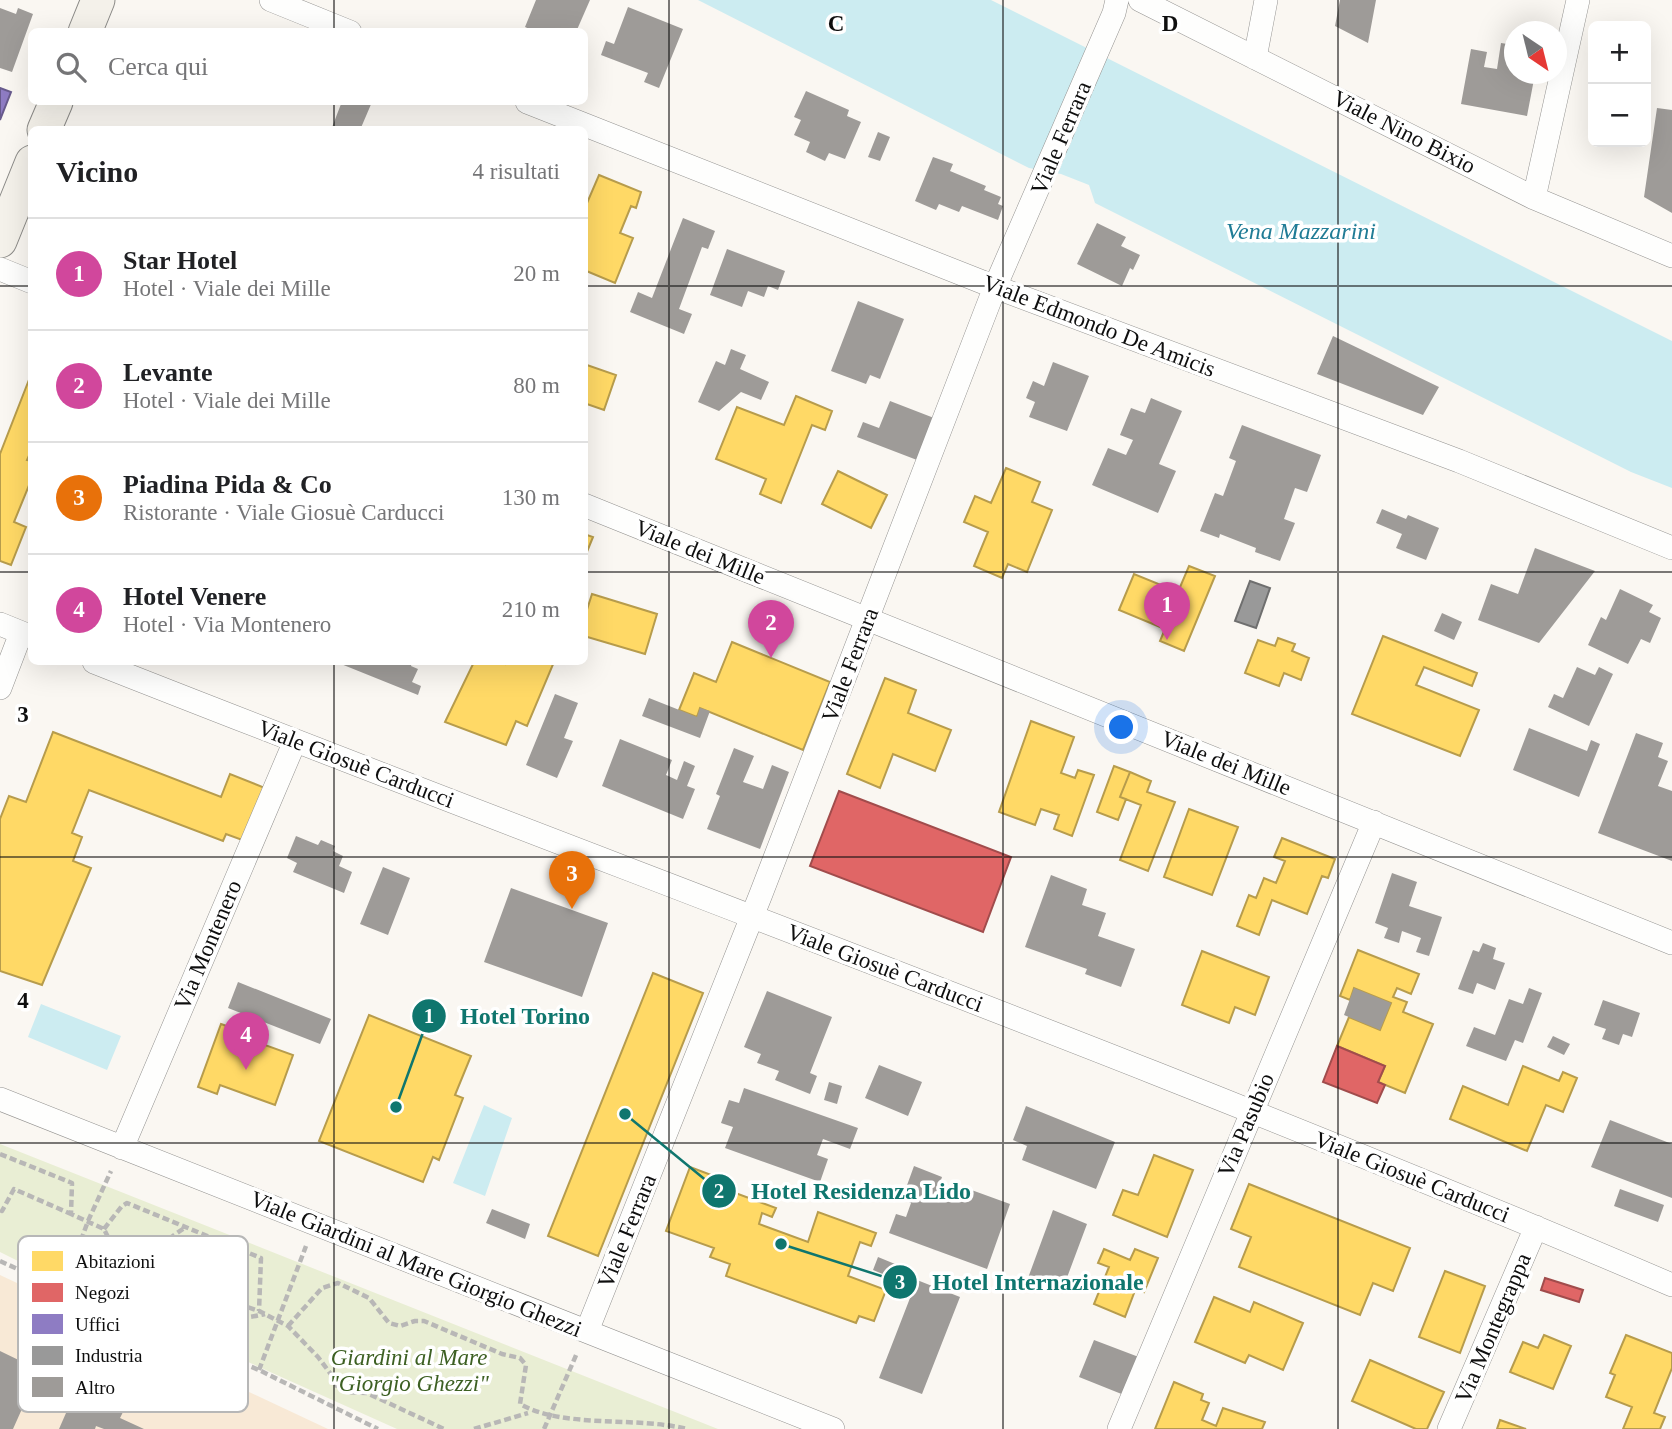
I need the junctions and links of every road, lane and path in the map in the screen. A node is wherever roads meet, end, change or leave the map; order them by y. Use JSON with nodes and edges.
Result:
{"nodes":[{"id":1,"x":98,"y":0,"type":"edge"},
{"id":2,"x":271,"y":0,"type":"edge"},
{"id":3,"x":1140,"y":0,"type":"edge"},
{"id":4,"x":1266,"y":0,"type":"edge"},
{"id":5,"x":1578,"y":0,"type":"edge"},
{"id":6,"x":1116,"y":7,"type":"edge"},
{"id":7,"x":87,"y":28,"type":"edge"},
{"id":8,"x":340,"y":28,"type":"edge"},
{"id":9,"x":1255,"y":58,"type":"junction"},
{"id":10,"x":55,"y":105,"type":"edge"},
{"id":11,"x":535,"y":105,"type":"edge"},
{"id":12,"x":46,"y":126,"type":"edge"},
{"id":13,"x":588,"y":126,"type":"edge"},
{"id":14,"x":588,"y":126,"type":"edge"},
{"id":15,"x":28,"y":172,"type":"edge"},
{"id":16,"x":1534,"y":198,"type":"junction"},
{"id":17,"x":0,"y":241,"type":"edge"},
{"id":18,"x":1672,"y":256,"type":"edge"},
{"id":19,"x":0,"y":269,"type":"edge"},
{"id":20,"x":28,"y":280,"type":"edge"},
{"id":21,"x":995,"y":287,"type":"junction"},
{"id":22,"x":588,"y":507,"type":"edge"},
{"id":23,"x":1672,"y":548,"type":"edge"},
{"id":24,"x":867,"y":619,"type":"junction"},
{"id":25,"x":18,"y":631,"type":"edge"},
{"id":26,"x":102,"y":665,"type":"edge"},
{"id":27,"x":0,"y":688,"type":"edge"},
{"id":28,"x":295,"y":741,"type":"junction"},
{"id":29,"x":1374,"y":822,"type":"junction"},
{"id":30,"x":753,"y":916,"type":"junction"},
{"id":31,"x":1672,"y":943,"type":"edge"},
{"id":32,"x":0,"y":1099,"type":"edge"},
{"id":33,"x":1251,"y":1112,"type":"junction"},
{"id":34,"x":122,"y":1148,"type":"junction"},
{"id":35,"x":0,"y":1154,"type":"edge"},
{"id":36,"x":0,"y":1210,"type":"edge"},
{"id":37,"x":71,"y":1214,"type":"junction"},
{"id":38,"x":88,"y":1221,"type":"junction"},
{"id":39,"x":315,"y":1223,"type":"junction"},
{"id":40,"x":187,"y":1226,"type":"junction"},
{"id":41,"x":1536,"y":1227,"type":"junction"},
{"id":42,"x":104,"y":1229,"type":"junction"},
{"id":43,"x":83,"y":1236,"type":"edge"},
{"id":44,"x":108,"y":1236,"type":"edge"},
{"id":45,"x":172,"y":1236,"type":"edge"},
{"id":46,"x":210,"y":1236,"type":"edge"},
{"id":47,"x":248,"y":1252,"type":"edge"},
{"id":48,"x":0,"y":1261,"type":"edge"},
{"id":49,"x":18,"y":1269,"type":"edge"},
{"id":50,"x":1672,"y":1286,"type":"edge"},
{"id":51,"x":248,"y":1308,"type":"edge"},
{"id":52,"x":258,"y":1311,"type":"junction"},
{"id":53,"x":265,"y":1314,"type":"junction"},
{"id":54,"x":248,"y":1317,"type":"edge"},
{"id":55,"x":279,"y":1321,"type":"junction"},
{"id":56,"x":288,"y":1326,"type":"junction"},
{"id":57,"x":587,"y":1331,"type":"junction"},
{"id":58,"x":248,"y":1366,"type":"edge"},
{"id":59,"x":259,"y":1370,"type":"junction"},
{"id":60,"x":529,"y":1412,"type":"junction"},
{"id":61,"x":548,"y":1419,"type":"junction"},
{"id":62,"x":636,"y":1427,"type":"edge"},
{"id":63,"x":378,"y":1429,"type":"edge"},
{"id":64,"x":444,"y":1429,"type":"edge"},
{"id":65,"x":474,"y":1429,"type":"edge"},
{"id":66,"x":544,"y":1429,"type":"edge"},
{"id":67,"x":687,"y":1429,"type":"edge"},
{"id":68,"x":833,"y":1429,"type":"edge"},
{"id":69,"x":1119,"y":1429,"type":"edge"},
{"id":70,"x":1449,"y":1429,"type":"edge"}],
"edges":[{"from":1,"to":7,"type":"street"},
{"from":2,"to":8,"type":"street"},
{"from":3,"to":9,"type":"street","name":"Viale Nino Bixio"},
{"from":4,"to":9,"type":"street"},
{"from":5,"to":16,"type":"street"},
{"from":6,"to":21,"type":"street","name":"Viale Ferrara"},
{"from":9,"to":16,"type":"street","name":"Viale Nino Bixio"},
{"from":10,"to":12,"type":"street"},
{"from":11,"to":14,"type":"street","name":"Viale Edmondo De Amicis"},
{"from":13,"to":21,"type":"street","name":"Viale Edmondo De Amicis"},
{"from":15,"to":17,"type":"street"},
{"from":16,"to":18,"type":"street","name":"Viale Nino Bixio"},
{"from":19,"to":20,"type":"street"},
{"from":21,"to":23,"type":"street","name":"Viale Edmondo De Amicis"},
{"from":21,"to":24,"type":"street","name":"Viale Ferrara"},
{"from":22,"to":24,"type":"street","name":"Viale dei Mille"},
{"from":24,"to":29,"type":"street","name":"Viale dei Mille"},
{"from":24,"to":30,"type":"street","name":"Viale Ferrara"},
{"from":25,"to":27,"type":"street"},
{"from":26,"to":28,"type":"street","name":"Viale Giosuè Carducci"},
{"from":28,"to":30,"type":"street","name":"Viale Giosuè Carducci"},
{"from":28,"to":34,"type":"street","name":"Via Montenero"},
{"from":29,"to":31,"type":"street","name":"Viale dei Mille"},
{"from":29,"to":33,"type":"street","name":"Via Pasubio"},
{"from":30,"to":33,"type":"street","name":"Viale Giosuè Carducci"},
{"from":30,"to":57,"type":"street","name":"Viale Ferrara"},
{"from":32,"to":34,"type":"street","name":"Viale Giardini al Mare Giorgio Ghezzi"},
{"from":33,"to":41,"type":"street","name":"Viale Giosuè Carducci"},
{"from":33,"to":69,"type":"street","name":"Via Pasubio"},
{"from":34,"to":38,"type":"path"},
{"from":34,"to":39,"type":"street","name":"Viale Giardini al Mare Giorgio Ghezzi"},
{"from":35,"to":37,"type":"path"},
{"from":36,"to":37,"type":"path"},
{"from":37,"to":38,"type":"path"},
{"from":38,"to":42,"type":"path"},
{"from":38,"to":43,"type":"path"},
{"from":39,"to":55,"type":"path"},
{"from":39,"to":57,"type":"street","name":"Viale Giardini al Mare Giorgio Ghezzi"},
{"from":40,"to":42,"type":"path"},
{"from":40,"to":45,"type":"path"},
{"from":40,"to":46,"type":"path"},
{"from":41,"to":50,"type":"street","name":"Viale Giosuè Carducci"},
{"from":41,"to":70,"type":"street","name":"Via Montegrappa"},
{"from":42,"to":44,"type":"path"},
{"from":47,"to":52,"type":"path"},
{"from":48,"to":49,"type":"path"},
{"from":51,"to":52,"type":"path"},
{"from":52,"to":53,"type":"path"},
{"from":53,"to":54,"type":"path"},
{"from":53,"to":55,"type":"path"},
{"from":55,"to":56,"type":"path"},
{"from":55,"to":59,"type":"path"},
{"from":56,"to":60,"type":"path"},
{"from":56,"to":64,"type":"path"},
{"from":57,"to":61,"type":"path"},
{"from":57,"to":68,"type":"street","name":"Viale Giardini al Mare Giorgio Ghezzi"},
{"from":58,"to":59,"type":"path"},
{"from":59,"to":63,"type":"path"},
{"from":60,"to":61,"type":"path"},
{"from":60,"to":65,"type":"path"},
{"from":61,"to":62,"type":"path"},
{"from":61,"to":66,"type":"path"},
{"from":62,"to":67,"type":"path"}]}
